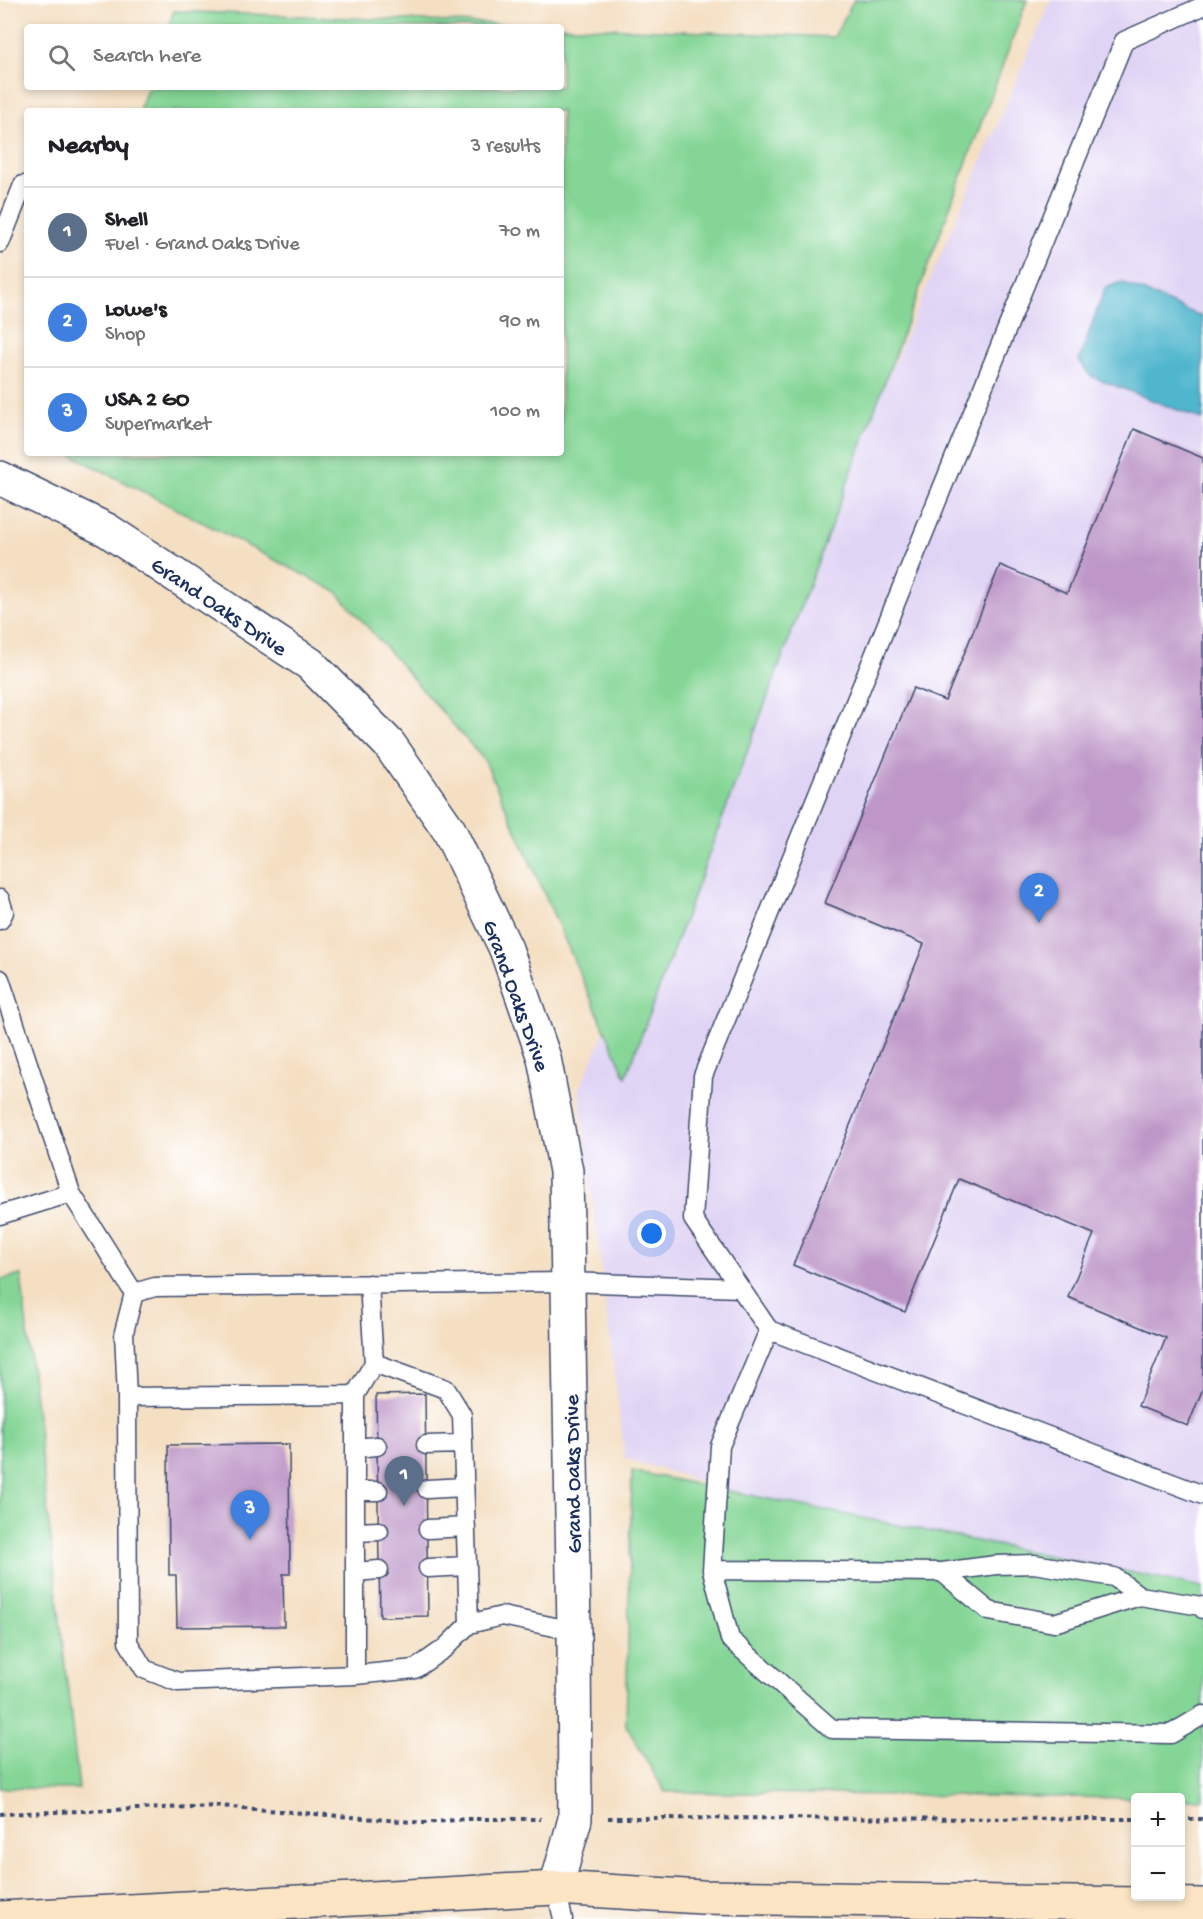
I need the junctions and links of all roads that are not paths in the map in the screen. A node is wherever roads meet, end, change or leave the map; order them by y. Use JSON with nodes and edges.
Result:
{"nodes":[{"id":1,"x":1203,"y":6,"type":"edge"},
{"id":2,"x":23,"y":185,"type":"dead end"},
{"id":3,"x":0,"y":243,"type":"edge"},
{"id":4,"x":0,"y":478,"type":"edge"},
{"id":5,"x":0,"y":899,"type":"edge"},
{"id":6,"x":0,"y":920,"type":"edge"},
{"id":7,"x":0,"y":979,"type":"edge"},
{"id":8,"x":71,"y":1193,"type":"junction"},
{"id":9,"x":0,"y":1215,"type":"edge"},
{"id":10,"x":567,"y":1282,"type":"junction"},
{"id":11,"x":369,"y":1284,"type":"junction"},
{"id":12,"x":740,"y":1288,"type":"junction"},
{"id":13,"x":134,"y":1293,"type":"junction"},
{"id":14,"x":769,"y":1330,"type":"junction"},
{"id":15,"x":374,"y":1363,"type":"junction"},
{"id":16,"x":355,"y":1395,"type":"junction"},
{"id":17,"x":127,"y":1397,"type":"junction"},
{"id":18,"x":463,"y":1444,"type":"junction"},
{"id":19,"x":426,"y":1445,"type":"dead end"},
{"id":20,"x":377,"y":1446,"type":"dead end"},
{"id":21,"x":355,"y":1448,"type":"junction"},
{"id":22,"x":464,"y":1487,"type":"junction"},
{"id":23,"x":427,"y":1489,"type":"dead end"},
{"id":24,"x":355,"y":1491,"type":"junction"},
{"id":25,"x":378,"y":1491,"type":"dead end"},
{"id":26,"x":1203,"y":1495,"type":"edge"},
{"id":27,"x":466,"y":1527,"type":"junction"},
{"id":28,"x":428,"y":1529,"type":"dead end"},
{"id":29,"x":379,"y":1531,"type":"dead end"},
{"id":30,"x":355,"y":1532,"type":"junction"},
{"id":31,"x":467,"y":1566,"type":"junction"},
{"id":32,"x":428,"y":1568,"type":"dead end"},
{"id":33,"x":379,"y":1570,"type":"dead end"},
{"id":34,"x":711,"y":1570,"type":"junction"},
{"id":35,"x":355,"y":1572,"type":"junction"},
{"id":36,"x":942,"y":1572,"type":"junction"},
{"id":37,"x":1140,"y":1596,"type":"junction"},
{"id":38,"x":1203,"y":1609,"type":"edge"},
{"id":39,"x":469,"y":1624,"type":"junction"},
{"id":40,"x":574,"y":1631,"type":"junction"},
{"id":41,"x":355,"y":1676,"type":"junction"},
{"id":42,"x":1203,"y":1715,"type":"edge"},
{"id":43,"x":559,"y":1903,"type":"edge"},
{"id":44,"x":1203,"y":1905,"type":"edge"},
{"id":45,"x":0,"y":1918,"type":"edge"}],
"edges":[{"from":1,"to":12,"type":"lane"},
{"from":2,"to":3,"type":"lane"},
{"from":4,"to":10,"type":"street","name":"Grand Oaks Drive"},
{"from":5,"to":6,"type":"lane"},
{"from":7,"to":8,"type":"lane"},
{"from":8,"to":9,"type":"lane"},
{"from":8,"to":13,"type":"lane"},
{"from":10,"to":11,"type":"lane"},
{"from":10,"to":12,"type":"lane"},
{"from":10,"to":40,"type":"street","name":"Grand Oaks Drive"},
{"from":11,"to":13,"type":"lane"},
{"from":11,"to":15,"type":"lane"},
{"from":12,"to":14,"type":"lane"},
{"from":13,"to":17,"type":"lane"},
{"from":14,"to":26,"type":"lane"},
{"from":14,"to":34,"type":"lane"},
{"from":15,"to":16,"type":"lane"},
{"from":15,"to":18,"type":"lane"},
{"from":16,"to":17,"type":"lane"},
{"from":16,"to":21,"type":"lane"},
{"from":17,"to":41,"type":"lane"},
{"from":18,"to":19,"type":"lane"},
{"from":18,"to":22,"type":"lane"},
{"from":20,"to":21,"type":"lane"},
{"from":21,"to":24,"type":"lane"},
{"from":22,"to":23,"type":"lane"},
{"from":22,"to":27,"type":"lane"},
{"from":24,"to":25,"type":"lane"},
{"from":24,"to":30,"type":"lane"},
{"from":27,"to":28,"type":"lane"},
{"from":27,"to":31,"type":"lane"},
{"from":29,"to":30,"type":"lane"},
{"from":30,"to":35,"type":"lane"},
{"from":31,"to":32,"type":"lane"},
{"from":31,"to":39,"type":"lane"},
{"from":33,"to":35,"type":"lane"},
{"from":34,"to":36,"type":"lane"},
{"from":34,"to":42,"type":"lane"},
{"from":35,"to":41,"type":"lane"},
{"from":36,"to":37,"type":"lane"},
{"from":36,"to":37,"type":"lane"},
{"from":37,"to":38,"type":"lane"},
{"from":39,"to":40,"type":"lane"},
{"from":39,"to":41,"type":"lane"},
{"from":40,"to":43,"type":"street","name":"Grand Oaks Drive"},
{"from":43,"to":44,"type":"main road"},
{"from":43,"to":45,"type":"main road"}]}
